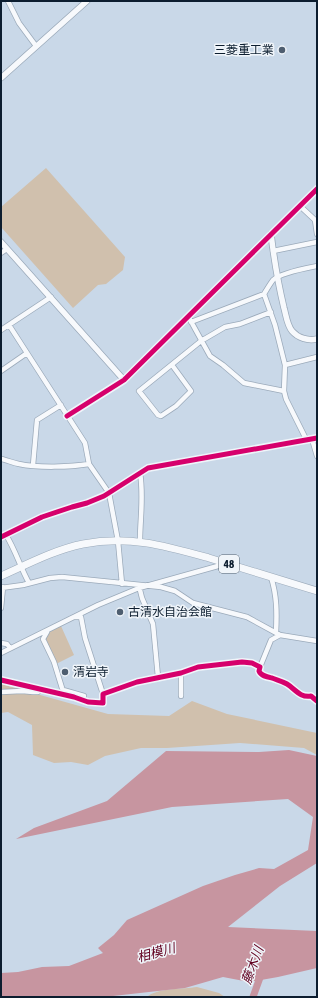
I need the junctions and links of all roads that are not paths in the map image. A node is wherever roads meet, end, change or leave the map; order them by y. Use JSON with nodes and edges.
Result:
{"nodes":[{"id":1,"x":8,"y":1,"type":"edge"},
{"id":2,"x":87,"y":1,"type":"edge"},
{"id":3,"x":36,"y":46,"type":"junction"},
{"id":4,"x":1,"y":78,"type":"edge"},
{"id":5,"x":317,"y":189,"type":"edge"},
{"id":6,"x":300,"y":206,"type":"junction"},
{"id":7,"x":271,"y":234,"type":"junction"},
{"id":8,"x":317,"y":234,"type":"edge"},
{"id":9,"x":1,"y":242,"type":"edge"},
{"id":10,"x":317,"y":242,"type":"edge"},
{"id":11,"x":7,"y":249,"type":"junction"},
{"id":12,"x":273,"y":251,"type":"junction"},
{"id":13,"x":1,"y":253,"type":"edge"},
{"id":14,"x":317,"y":266,"type":"edge"},
{"id":15,"x":277,"y":278,"type":"junction"},
{"id":16,"x":264,"y":294,"type":"junction"},
{"id":17,"x":51,"y":298,"type":"junction"},
{"id":18,"x":271,"y":312,"type":"junction"},
{"id":19,"x":190,"y":319,"type":"junction"},
{"id":20,"x":8,"y":325,"type":"junction"},
{"id":21,"x":1,"y":330,"type":"edge"},
{"id":22,"x":317,"y":339,"type":"edge"},
{"id":23,"x":201,"y":341,"type":"junction"},
{"id":24,"x":27,"y":353,"type":"junction"},
{"id":25,"x":317,"y":357,"type":"edge"},
{"id":26,"x":172,"y":364,"type":"junction"},
{"id":27,"x":285,"y":365,"type":"junction"},
{"id":28,"x":1,"y":371,"type":"edge"},
{"id":29,"x":124,"y":380,"type":"junction"},
{"id":30,"x":284,"y":391,"type":"junction"},
{"id":31,"x":61,"y":405,"type":"junction"},
{"id":32,"x":67,"y":416,"type":"junction"},
{"id":33,"x":314,"y":438,"type":"edge"},
{"id":34,"x":306,"y":439,"type":"junction"},
{"id":35,"x":317,"y":456,"type":"edge"},
{"id":36,"x":1,"y":459,"type":"edge"},
{"id":37,"x":89,"y":464,"type":"junction"},
{"id":38,"x":33,"y":465,"type":"junction"},
{"id":39,"x":140,"y":474,"type":"junction"},
{"id":40,"x":109,"y":493,"type":"junction"},
{"id":41,"x":3,"y":536,"type":"edge"},
{"id":42,"x":118,"y":541,"type":"junction"},
{"id":43,"x":140,"y":541,"type":"junction"},
{"id":44,"x":226,"y":563,"type":"junction"},
{"id":45,"x":21,"y":567,"type":"junction"},
{"id":46,"x":1,"y":576,"type":"edge"},
{"id":47,"x":271,"y":577,"type":"junction"},
{"id":48,"x":29,"y":584,"type":"junction"},
{"id":49,"x":122,"y":584,"type":"junction"},
{"id":50,"x":146,"y":585,"type":"junction"},
{"id":51,"x":139,"y":586,"type":"junction"},
{"id":52,"x":2,"y":588,"type":"edge"},
{"id":53,"x":317,"y":591,"type":"edge"},
{"id":54,"x":1,"y":608,"type":"edge"},
{"id":55,"x":75,"y":617,"type":"junction"},
{"id":56,"x":47,"y":632,"type":"junction"},
{"id":57,"x":278,"y":634,"type":"junction"},
{"id":58,"x":317,"y":641,"type":"edge"},
{"id":59,"x":1,"y":643,"type":"edge"},
{"id":60,"x":10,"y":648,"type":"junction"},
{"id":61,"x":1,"y":653,"type":"edge"},
{"id":62,"x":260,"y":667,"type":"junction"},
{"id":63,"x":181,"y":673,"type":"junction"},
{"id":64,"x":158,"y":677,"type":"junction"},
{"id":65,"x":1,"y":680,"type":"edge"},
{"id":66,"x":40,"y":689,"type":"junction"},
{"id":67,"x":1,"y":692,"type":"edge"},
{"id":68,"x":103,"y":694,"type":"junction"},
{"id":69,"x":181,"y":696,"type":"dead end"},
{"id":70,"x":83,"y":700,"type":"junction"},
{"id":71,"x":317,"y":701,"type":"edge"}],
"edges":[{"from":1,"to":3,"type":"street"},
{"from":2,"to":3,"type":"street"},
{"from":3,"to":4,"type":"street"},
{"from":5,"to":6,"type":"street"},
{"from":6,"to":7,"type":"street"},
{"from":6,"to":8,"type":"street"},
{"from":7,"to":12,"type":"street"},
{"from":7,"to":19,"type":"street"},
{"from":9,"to":11,"type":"street"},
{"from":10,"to":12,"type":"street"},
{"from":11,"to":13,"type":"street"},
{"from":11,"to":17,"type":"street"},
{"from":12,"to":15,"type":"street"},
{"from":14,"to":15,"type":"street"},
{"from":15,"to":16,"type":"street"},
{"from":15,"to":22,"type":"street"},
{"from":16,"to":18,"type":"street"},
{"from":16,"to":19,"type":"street"},
{"from":17,"to":20,"type":"street"},
{"from":17,"to":29,"type":"street"},
{"from":18,"to":23,"type":"street"},
{"from":18,"to":27,"type":"street"},
{"from":19,"to":23,"type":"street"},
{"from":19,"to":29,"type":"street"},
{"from":20,"to":21,"type":"street"},
{"from":20,"to":24,"type":"street"},
{"from":23,"to":26,"type":"street"},
{"from":23,"to":30,"type":"street"},
{"from":24,"to":28,"type":"street"},
{"from":24,"to":31,"type":"street"},
{"from":25,"to":27,"type":"street"},
{"from":26,"to":26,"type":"street"},
{"from":27,"to":30,"type":"street"},
{"from":29,"to":32,"type":"street"},
{"from":30,"to":34,"type":"street"},
{"from":31,"to":32,"type":"street"},
{"from":31,"to":38,"type":"street"},
{"from":32,"to":37,"type":"street"},
{"from":33,"to":34,"type":"street"},
{"from":33,"to":35,"type":"street"},
{"from":34,"to":39,"type":"street"},
{"from":36,"to":38,"type":"street"},
{"from":37,"to":38,"type":"street"},
{"from":37,"to":40,"type":"street"},
{"from":39,"to":40,"type":"street"},
{"from":39,"to":43,"type":"street"},
{"from":40,"to":41,"type":"street"},
{"from":40,"to":42,"type":"street"},
{"from":41,"to":45,"type":"street"},
{"from":42,"to":43,"type":"main road","number":"48"},
{"from":42,"to":45,"type":"main road","number":"48"},
{"from":42,"to":49,"type":"street"},
{"from":43,"to":44,"type":"main road","number":"48"},
{"from":44,"to":47,"type":"main road","number":"48"},
{"from":44,"to":50,"type":"street"},
{"from":45,"to":46,"type":"main road","number":"48"},
{"from":45,"to":48,"type":"street"},
{"from":47,"to":53,"type":"main road","number":"48"},
{"from":47,"to":57,"type":"street"},
{"from":48,"to":49,"type":"street"},
{"from":48,"to":52,"type":"street"},
{"from":49,"to":51,"type":"street"},
{"from":50,"to":51,"type":"street"},
{"from":50,"to":57,"type":"street"},
{"from":51,"to":55,"type":"street"},
{"from":51,"to":64,"type":"street"},
{"from":52,"to":54,"type":"street"},
{"from":55,"to":56,"type":"street"},
{"from":55,"to":68,"type":"street"},
{"from":56,"to":60,"type":"street"},
{"from":56,"to":70,"type":"street"},
{"from":57,"to":58,"type":"street"},
{"from":57,"to":62,"type":"street"},
{"from":59,"to":60,"type":"street"},
{"from":60,"to":61,"type":"street"},
{"from":62,"to":63,"type":"street"},
{"from":62,"to":71,"type":"street"},
{"from":63,"to":64,"type":"street"},
{"from":63,"to":69,"type":"street"},
{"from":64,"to":68,"type":"street"},
{"from":65,"to":66,"type":"street"},
{"from":66,"to":67,"type":"street"},
{"from":66,"to":70,"type":"street"},
{"from":68,"to":70,"type":"street"}]}
